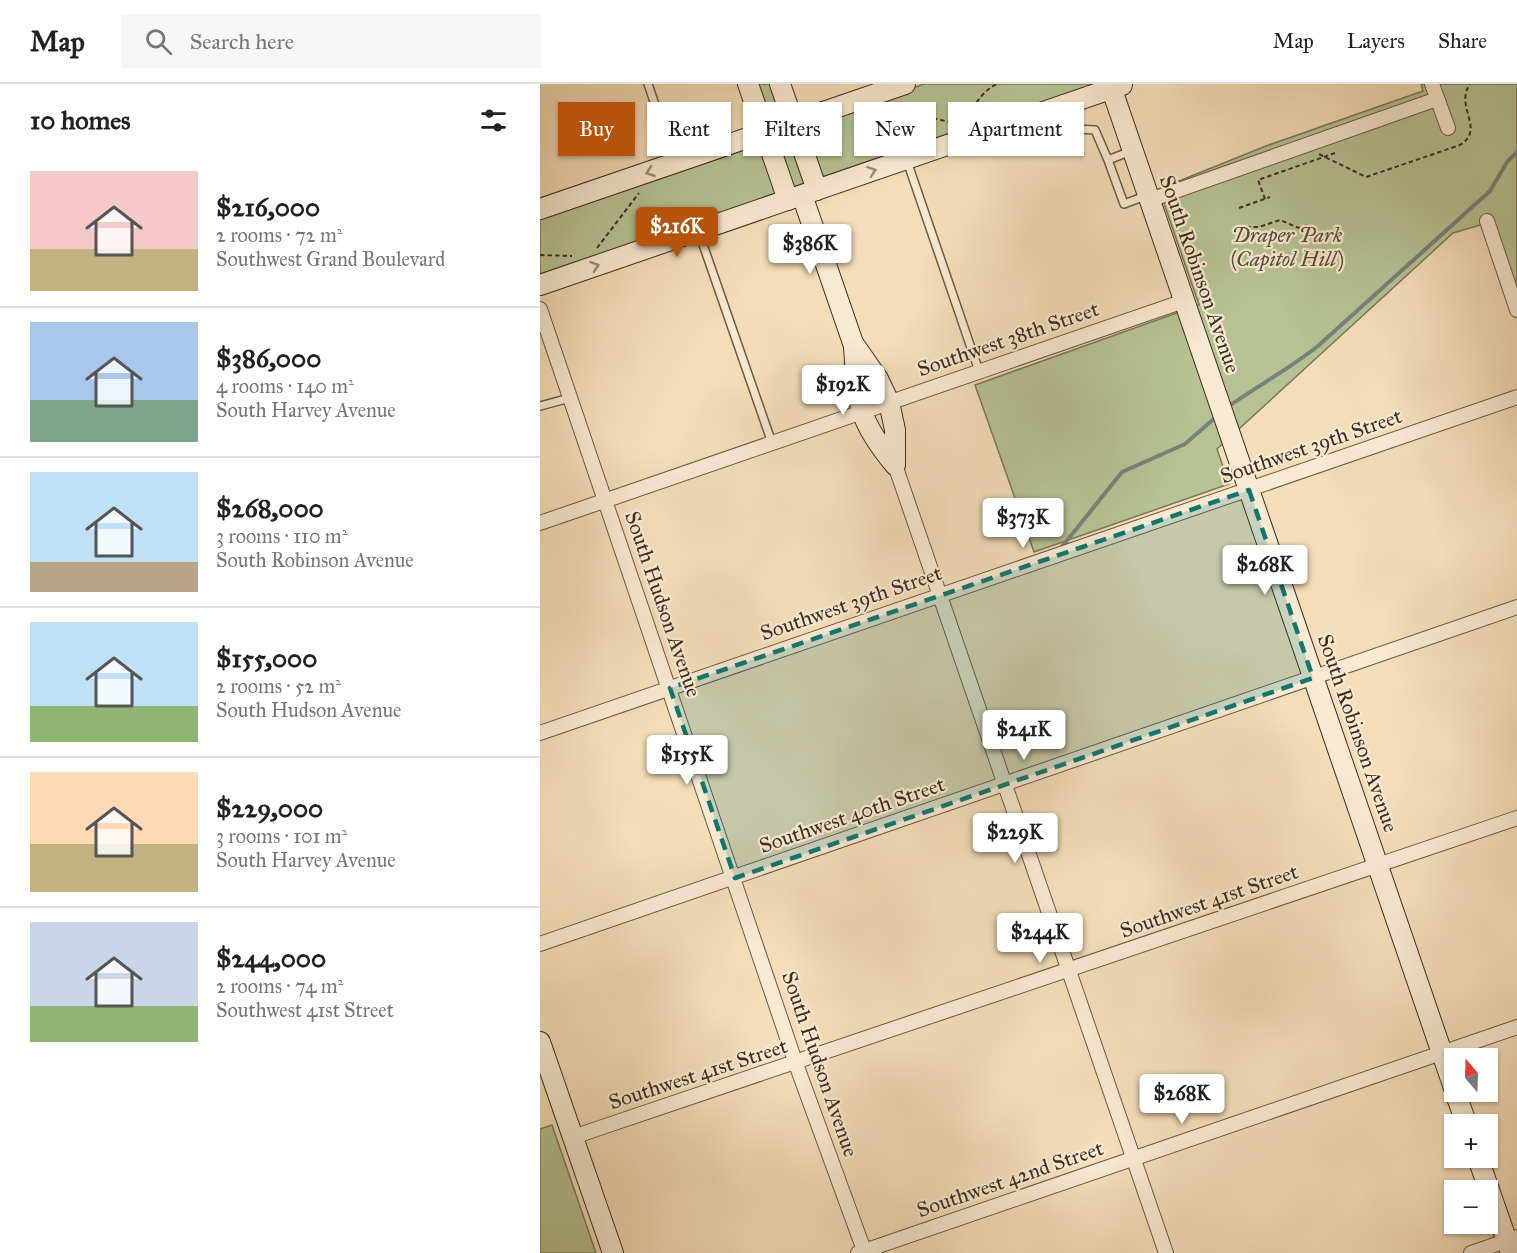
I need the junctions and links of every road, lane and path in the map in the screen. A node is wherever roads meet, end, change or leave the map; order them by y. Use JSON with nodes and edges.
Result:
{"nodes":[{"id":1,"x":648,"y":84,"type":"edge"},
{"id":2,"x":748,"y":84,"type":"edge"},
{"id":3,"x":780,"y":84,"type":"edge"},
{"id":4,"x":906,"y":84,"type":"edge"},
{"id":5,"x":1432,"y":84,"type":"edge"},
{"id":6,"x":1470,"y":84,"type":"edge"},
{"id":7,"x":1116,"y":85,"type":"edge"},
{"id":8,"x":1437,"y":99,"type":"junction"},
{"id":9,"x":754,"y":102,"type":"edge"},
{"id":10,"x":787,"y":102,"type":"edge"},
{"id":11,"x":1072,"y":102,"type":"edge"},
{"id":12,"x":842,"y":106,"type":"edge"},
{"id":13,"x":1448,"y":128,"type":"dead end"},
{"id":14,"x":1084,"y":129,"type":"edge"},
{"id":15,"x":743,"y":140,"type":"edge"},
{"id":16,"x":1311,"y":143,"type":"junction"},
{"id":17,"x":948,"y":145,"type":"edge"},
{"id":18,"x":1133,"y":150,"type":"junction"},
{"id":19,"x":1335,"y":153,"type":"dead end"},
{"id":20,"x":779,"y":156,"type":"edge"},
{"id":21,"x":798,"y":156,"type":"edge"},
{"id":22,"x":1325,"y":157,"type":"junction"},
{"id":23,"x":906,"y":159,"type":"junction"},
{"id":24,"x":1108,"y":160,"type":"junction"},
{"id":25,"x":675,"y":163,"type":"junction"},
{"id":26,"x":802,"y":195,"type":"junction"},
{"id":27,"x":1149,"y":197,"type":"junction"},
{"id":28,"x":1270,"y":197,"type":"dead end"},
{"id":29,"x":1264,"y":199,"type":"junction"},
{"id":30,"x":1239,"y":208,"type":"dead end"},
{"id":31,"x":540,"y":209,"type":"edge"},
{"id":32,"x":1487,"y":221,"type":"dead end"},
{"id":33,"x":1307,"y":225,"type":"dead end"},
{"id":34,"x":1246,"y":227,"type":"dead end"},
{"id":35,"x":698,"y":231,"type":"junction"},
{"id":36,"x":540,"y":285,"type":"edge"},
{"id":37,"x":1184,"y":301,"type":"junction"},
{"id":38,"x":540,"y":309,"type":"edge"},
{"id":39,"x":1517,"y":310,"type":"edge"},
{"id":40,"x":853,"y":343,"type":"junction"},
{"id":41,"x":980,"y":371,"type":"junction"},
{"id":42,"x":1517,"y":397,"type":"edge"},
{"id":43,"x":570,"y":398,"type":"junction"},
{"id":44,"x":889,"y":402,"type":"junction"},
{"id":45,"x":540,"y":406,"type":"edge"},
{"id":46,"x":862,"y":412,"type":"junction"},
{"id":47,"x":772,"y":443,"type":"junction"},
{"id":48,"x":895,"y":465,"type":"junction"},
{"id":49,"x":1249,"y":490,"type":"junction"},
{"id":50,"x":605,"y":500,"type":"junction"},
{"id":51,"x":540,"y":523,"type":"edge"},
{"id":52,"x":940,"y":594,"type":"junction"},
{"id":53,"x":1517,"y":607,"type":"edge"},
{"id":54,"x":1313,"y":678,"type":"junction"},
{"id":55,"x":670,"y":688,"type":"junction"},
{"id":56,"x":540,"y":734,"type":"edge"},
{"id":57,"x":1004,"y":784,"type":"junction"},
{"id":58,"x":1517,"y":818,"type":"edge"},
{"id":59,"x":1378,"y":866,"type":"junction"},
{"id":60,"x":735,"y":878,"type":"junction"},
{"id":61,"x":540,"y":944,"type":"edge"},
{"id":62,"x":1069,"y":971,"type":"junction"},
{"id":63,"x":1517,"y":1027,"type":"edge"},
{"id":64,"x":540,"y":1042,"type":"edge"},
{"id":65,"x":1442,"y":1053,"type":"junction"},
{"id":66,"x":1444,"y":1059,"type":"edge"},
{"id":67,"x":796,"y":1064,"type":"junction"},
{"id":68,"x":573,"y":1137,"type":"junction"},
{"id":69,"x":1134,"y":1159,"type":"junction"},
{"id":70,"x":1482,"y":1168,"type":"edge"},
{"id":71,"x":1511,"y":1244,"type":"edge"},
{"id":72,"x":863,"y":1252,"type":"edge"},
{"id":73,"x":613,"y":1253,"type":"edge"},
{"id":74,"x":1166,"y":1253,"type":"edge"},
{"id":75,"x":1471,"y":1253,"type":"edge"}],
"edges":[{"from":1,"to":25,"type":"lane"},
{"from":2,"to":9,"type":"street"},
{"from":3,"to":10,"type":"street"},
{"from":4,"to":12,"type":"street"},
{"from":5,"to":8,"type":"street"},
{"from":6,"to":22,"type":"path"},
{"from":7,"to":11,"type":"street"},
{"from":7,"to":18,"type":"street","name":"South Robinson Avenue"},
{"from":8,"to":13,"type":"street"},
{"from":8,"to":16,"type":"street"},
{"from":14,"to":24,"type":"lane"},
{"from":15,"to":25,"type":"street"},
{"from":16,"to":22,"type":"path"},
{"from":16,"to":27,"type":"street"},
{"from":17,"to":23,"type":"street"},
{"from":18,"to":24,"type":"lane"},
{"from":18,"to":27,"type":"street","name":"South Robinson Avenue"},
{"from":19,"to":22,"type":"path"},
{"from":20,"to":26,"type":"street"},
{"from":21,"to":26,"type":"street"},
{"from":22,"to":29,"type":"path"},
{"from":26,"to":23,"type":"street","one_way":true},
{"from":23,"to":41,"type":"lane"},
{"from":24,"to":27,"type":"lane"},
{"from":25,"to":31,"type":"street","one_way":true},
{"from":26,"to":35,"type":"street"},
{"from":26,"to":40,"type":"street"},
{"from":27,"to":37,"type":"street","name":"South Robinson Avenue"},
{"from":28,"to":29,"type":"path"},
{"from":29,"to":30,"type":"path"},
{"from":32,"to":39,"type":"street"},
{"from":33,"to":34,"type":"path"},
{"from":36,"to":35,"type":"street","one_way":true},
{"from":35,"to":47,"type":"lane"},
{"from":37,"to":41,"type":"street","name":"Southwest 38th Street"},
{"from":37,"to":49,"type":"street","name":"South Robinson Avenue"},
{"from":38,"to":43,"type":"street","name":"South Hudson Avenue"},
{"from":40,"to":44,"type":"street"},
{"from":40,"to":46,"type":"street"},
{"from":41,"to":44,"type":"street","name":"Southwest 38th Street"},
{"from":42,"to":49,"type":"street","name":"Southwest 39th Street"},
{"from":43,"to":45,"type":"lane"},
{"from":43,"to":50,"type":"street","name":"South Hudson Avenue"},
{"from":44,"to":46,"type":"street","name":"Southwest 38th Street"},
{"from":44,"to":48,"type":"street"},
{"from":46,"to":47,"type":"street","name":"Southwest 38th Street"},
{"from":46,"to":48,"type":"street"},
{"from":47,"to":50,"type":"street","name":"Southwest 38th Street"},
{"from":48,"to":52,"type":"street"},
{"from":49,"to":52,"type":"street","name":"Southwest 39th Street"},
{"from":49,"to":54,"type":"street","name":"South Robinson Avenue"},
{"from":50,"to":51,"type":"street","name":"Southwest 38th Street"},
{"from":50,"to":55,"type":"street","name":"South Hudson Avenue"},
{"from":52,"to":55,"type":"street","name":"Southwest 39th Street"},
{"from":52,"to":57,"type":"street"},
{"from":53,"to":54,"type":"street","name":"Southwest 40th Street"},
{"from":54,"to":57,"type":"street","name":"Southwest 40th Street"},
{"from":54,"to":59,"type":"street","name":"South Robinson Avenue"},
{"from":55,"to":56,"type":"street","name":"Southwest 39th Street"},
{"from":55,"to":60,"type":"street","name":"South Hudson Avenue"},
{"from":57,"to":60,"type":"street","name":"Southwest 40th Street"},
{"from":57,"to":62,"type":"street"},
{"from":58,"to":59,"type":"street","name":"Southwest 41st Street"},
{"from":59,"to":62,"type":"street","name":"Southwest 41st Street"},
{"from":59,"to":65,"type":"street","name":"South Robinson Avenue"},
{"from":60,"to":61,"type":"street","name":"Southwest 40th Street"},
{"from":60,"to":67,"type":"street","name":"South Hudson Avenue"},
{"from":62,"to":67,"type":"street","name":"Southwest 41st Street"},
{"from":62,"to":69,"type":"street"},
{"from":63,"to":65,"type":"street","name":"Southwest 42nd Street"},
{"from":64,"to":68,"type":"street"},
{"from":65,"to":66,"type":"street","name":"South Robinson Avenue"},
{"from":65,"to":69,"type":"street","name":"Southwest 42nd Street"},
{"from":67,"to":68,"type":"street","name":"Southwest 41st Street"},
{"from":67,"to":72,"type":"street","name":"South Hudson Avenue"},
{"from":68,"to":73,"type":"street"},
{"from":69,"to":72,"type":"street","name":"Southwest 42nd Street"},
{"from":69,"to":74,"type":"street"},
{"from":70,"to":71,"type":"street"},
{"from":71,"to":75,"type":"street"}]}
